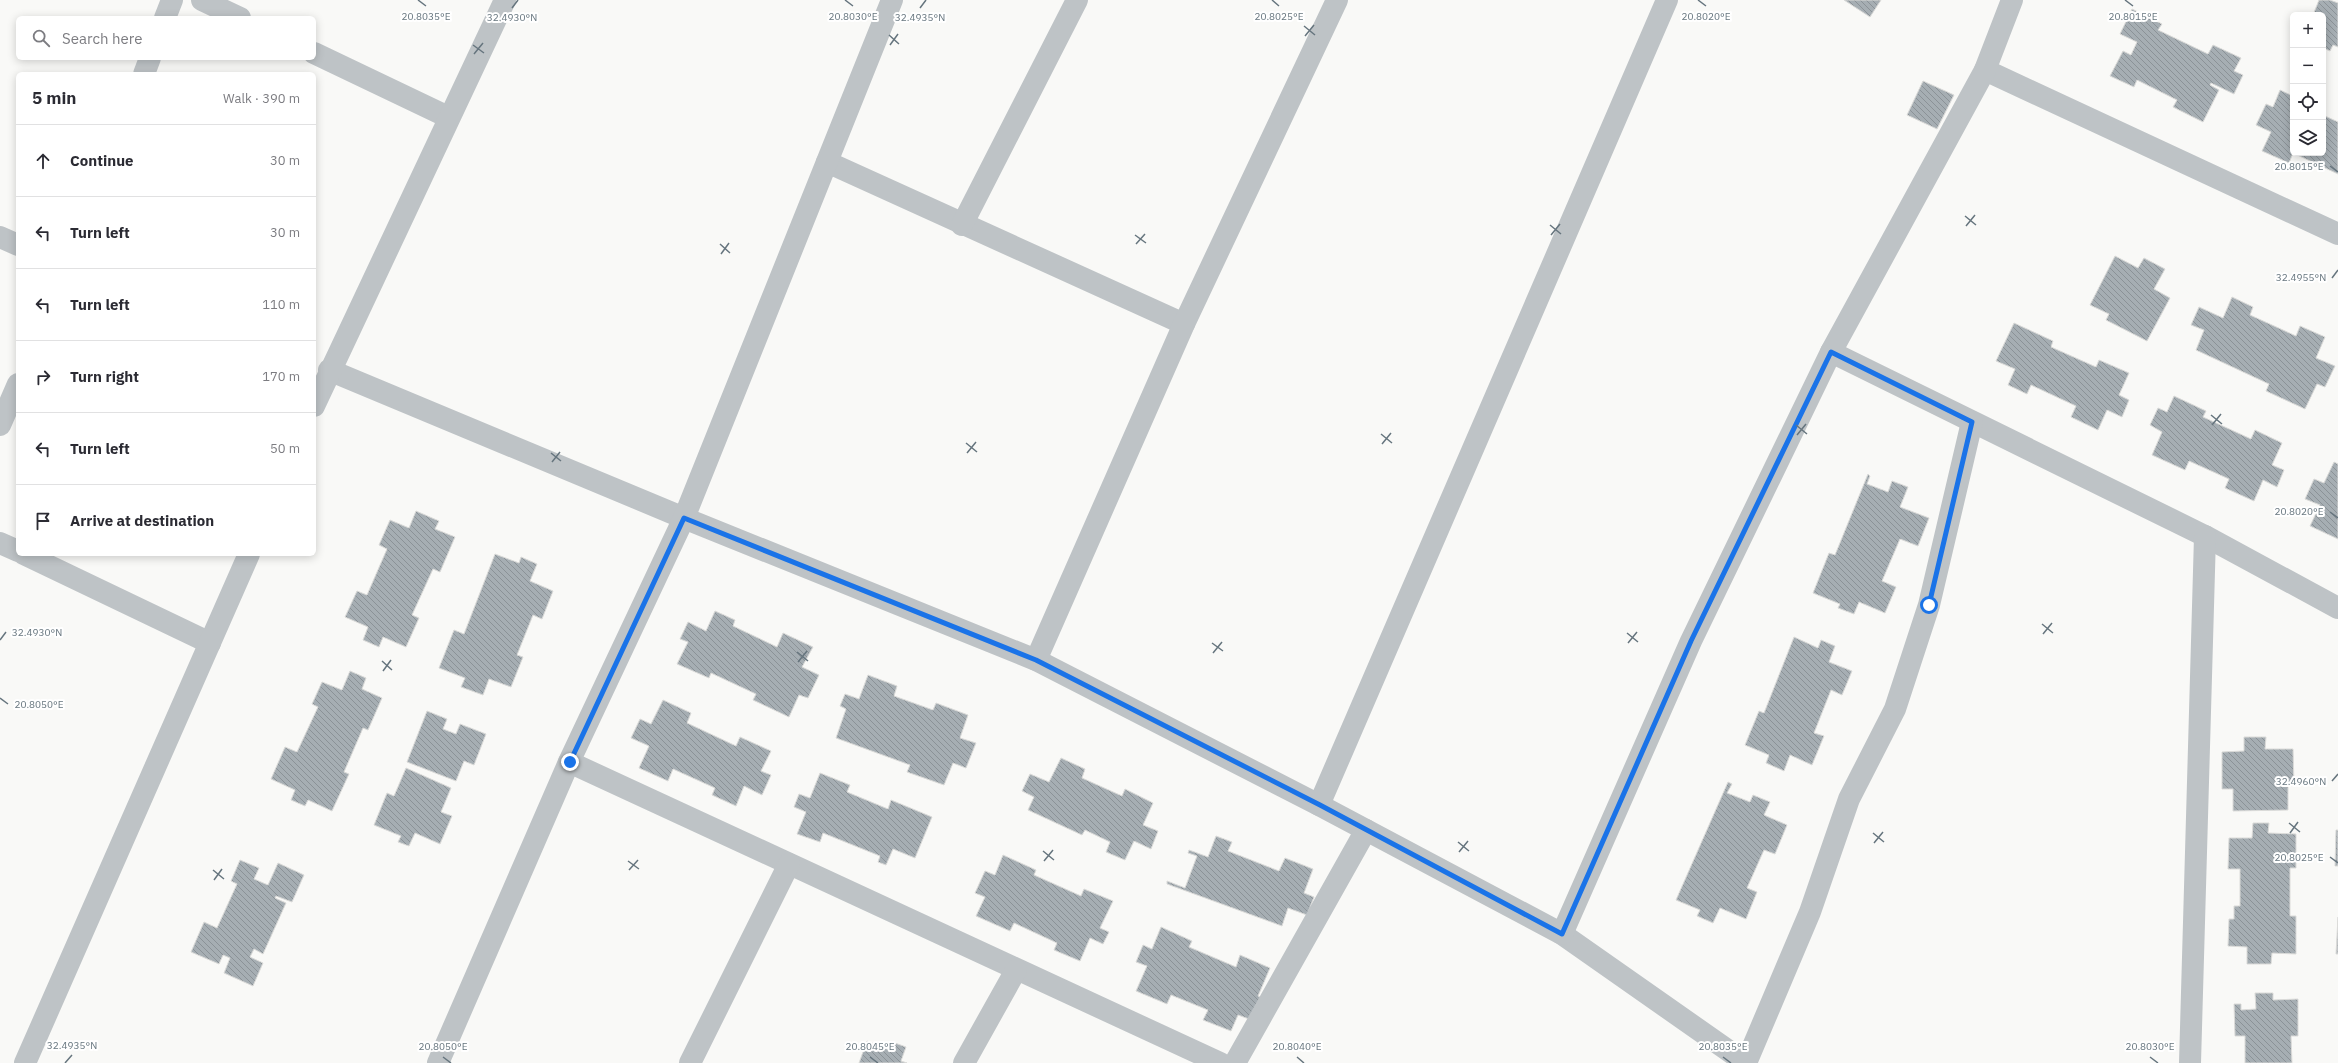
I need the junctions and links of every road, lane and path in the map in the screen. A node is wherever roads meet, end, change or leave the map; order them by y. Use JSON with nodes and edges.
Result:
{"nodes":[{"id":1,"x":172,"y":0,"type":"edge"},
{"id":2,"x":202,"y":0,"type":"edge"},
{"id":3,"x":505,"y":0,"type":"edge"},
{"id":4,"x":892,"y":0,"type":"edge"},
{"id":5,"x":1077,"y":0,"type":"edge"},
{"id":6,"x":1337,"y":0,"type":"edge"},
{"id":7,"x":1667,"y":0,"type":"edge"},
{"id":8,"x":2012,"y":0,"type":"edge"},
{"id":9,"x":166,"y":16,"type":"edge"},
{"id":10,"x":236,"y":16,"type":"edge"},
{"id":11,"x":316,"y":54,"type":"edge"},
{"id":12,"x":149,"y":60,"type":"edge"},
{"id":13,"x":1985,"y":70,"type":"junction"},
{"id":14,"x":145,"y":72,"type":"edge"},
{"id":15,"x":448,"y":117,"type":"junction"},
{"id":16,"x":827,"y":162,"type":"junction"},
{"id":17,"x":962,"y":225,"type":"junction"},
{"id":18,"x":2338,"y":234,"type":"edge"},
{"id":19,"x":0,"y":237,"type":"edge"},
{"id":20,"x":16,"y":244,"type":"edge"},
{"id":21,"x":1184,"y":324,"type":"junction"},
{"id":22,"x":1831,"y":352,"type":"junction"},
{"id":23,"x":330,"y":370,"type":"junction"},
{"id":24,"x":16,"y":389,"type":"edge"},
{"id":25,"x":316,"y":402,"type":"edge"},
{"id":26,"x":1972,"y":422,"type":"junction"},
{"id":27,"x":0,"y":425,"type":"edge"},
{"id":28,"x":684,"y":518,"type":"junction"},
{"id":29,"x":2205,"y":536,"type":"junction"},
{"id":30,"x":0,"y":543,"type":"edge"},
{"id":31,"x":16,"y":550,"type":"edge"},
{"id":32,"x":28,"y":556,"type":"edge"},
{"id":33,"x":248,"y":556,"type":"edge"},
{"id":34,"x":2338,"y":608,"type":"edge"},
{"id":35,"x":210,"y":643,"type":"junction"},
{"id":36,"x":1036,"y":660,"type":"junction"},
{"id":37,"x":570,"y":762,"type":"junction"},
{"id":38,"x":1320,"y":805,"type":"junction"},
{"id":39,"x":1366,"y":830,"type":"junction"},
{"id":40,"x":789,"y":864,"type":"junction"},
{"id":41,"x":1562,"y":934,"type":"junction"},
{"id":42,"x":1016,"y":970,"type":"junction"},
{"id":43,"x":25,"y":1063,"type":"edge"},
{"id":44,"x":438,"y":1063,"type":"edge"},
{"id":45,"x":690,"y":1063,"type":"edge"},
{"id":46,"x":964,"y":1063,"type":"edge"},
{"id":47,"x":1220,"y":1063,"type":"edge"},
{"id":48,"x":1235,"y":1063,"type":"edge"},
{"id":49,"x":1746,"y":1063,"type":"edge"},
{"id":50,"x":2190,"y":1063,"type":"edge"}],
"edges":[{"from":1,"to":9,"type":"street"},
{"from":2,"to":10,"type":"street"},
{"from":3,"to":15,"type":"street"},
{"from":4,"to":16,"type":"street"},
{"from":5,"to":17,"type":"street"},
{"from":6,"to":21,"type":"street"},
{"from":7,"to":38,"type":"street"},
{"from":8,"to":13,"type":"street"},
{"from":11,"to":15,"type":"street"},
{"from":12,"to":14,"type":"street"},
{"from":13,"to":18,"type":"street"},
{"from":13,"to":22,"type":"street"},
{"from":15,"to":23,"type":"street"},
{"from":16,"to":17,"type":"street"},
{"from":16,"to":28,"type":"street"},
{"from":17,"to":21,"type":"street"},
{"from":19,"to":20,"type":"street"},
{"from":21,"to":36,"type":"street"},
{"from":22,"to":26,"type":"street"},
{"from":22,"to":41,"type":"street"},
{"from":23,"to":25,"type":"street"},
{"from":23,"to":28,"type":"street"},
{"from":24,"to":27,"type":"street"},
{"from":26,"to":29,"type":"street"},
{"from":26,"to":49,"type":"street"},
{"from":28,"to":36,"type":"street"},
{"from":28,"to":37,"type":"street"},
{"from":29,"to":34,"type":"street"},
{"from":29,"to":50,"type":"street"},
{"from":30,"to":31,"type":"street"},
{"from":32,"to":35,"type":"street"},
{"from":33,"to":35,"type":"street"},
{"from":35,"to":43,"type":"street"},
{"from":36,"to":38,"type":"street"},
{"from":37,"to":40,"type":"street"},
{"from":37,"to":44,"type":"street"},
{"from":38,"to":39,"type":"street"},
{"from":39,"to":41,"type":"street"},
{"from":39,"to":48,"type":"street"},
{"from":40,"to":42,"type":"street"},
{"from":40,"to":45,"type":"street"},
{"from":41,"to":49,"type":"street"},
{"from":42,"to":46,"type":"street"},
{"from":42,"to":47,"type":"street"}]}
